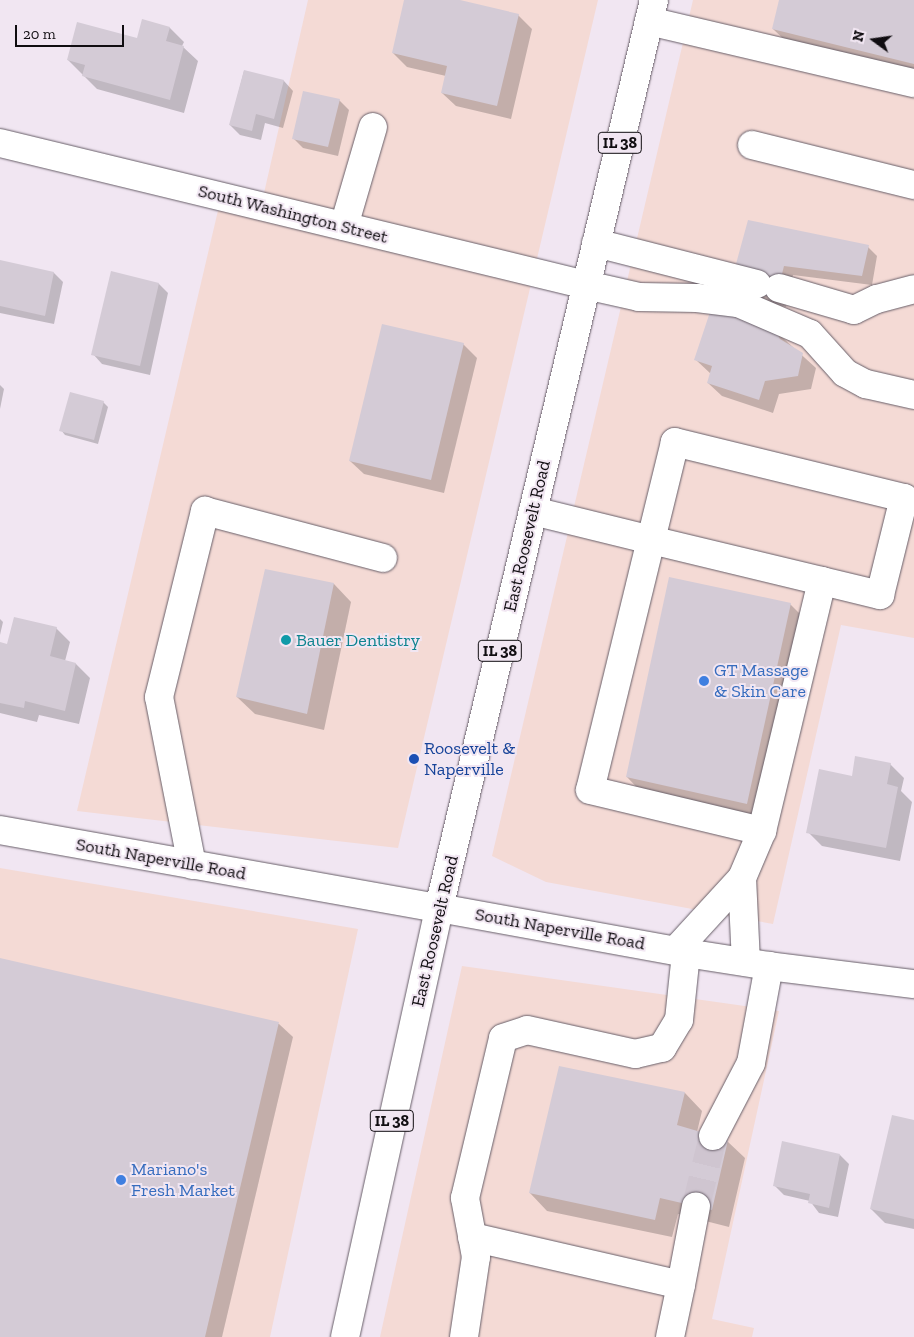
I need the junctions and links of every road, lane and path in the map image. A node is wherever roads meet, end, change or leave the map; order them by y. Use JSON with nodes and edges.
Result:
{"nodes":[{"id":1,"x":651,"y":11,"type":"edge"},
{"id":2,"x":914,"y":83,"type":"edge"},
{"id":3,"x":373,"y":126,"type":"dead end"},
{"id":4,"x":0,"y":143,"type":"edge"},
{"id":5,"x":752,"y":145,"type":"dead end"},
{"id":6,"x":914,"y":185,"type":"edge"},
{"id":7,"x":344,"y":226,"type":"junction"},
{"id":8,"x":596,"y":243,"type":"junction"},
{"id":9,"x":586,"y":285,"type":"junction"},
{"id":10,"x":914,"y":289,"type":"edge"},
{"id":11,"x":914,"y":395,"type":"edge"},
{"id":12,"x":533,"y":511,"type":"junction"},
{"id":13,"x":651,"y":540,"type":"junction"},
{"id":14,"x":384,"y":558,"type":"dead end"},
{"id":15,"x":822,"y":581,"type":"junction"},
{"id":16,"x":0,"y":830,"type":"edge"},
{"id":17,"x":762,"y":831,"type":"junction"},
{"id":18,"x":192,"y":865,"type":"junction"},
{"id":19,"x":742,"y":878,"type":"junction"},
{"id":20,"x":439,"y":908,"type":"junction"},
{"id":21,"x":681,"y":951,"type":"junction"},
{"id":22,"x":757,"y":964,"type":"junction"},
{"id":23,"x":914,"y":984,"type":"edge"},
{"id":24,"x":714,"y":1136,"type":"tunnel mouth"},
{"id":25,"x":696,"y":1206,"type":"tunnel mouth"},
{"id":26,"x":472,"y":1237,"type":"junction"},
{"id":27,"x":681,"y":1285,"type":"junction"},
{"id":28,"x":344,"y":1336,"type":"edge"},
{"id":29,"x":464,"y":1337,"type":"edge"},
{"id":30,"x":670,"y":1337,"type":"edge"}],
"edges":[{"from":1,"to":2,"type":"main road"},
{"from":1,"to":8,"type":"main road","name":"East Roosevelt Road","number":"IL 38"},
{"from":3,"to":7,"type":"main road"},
{"from":4,"to":7,"type":"main road","name":"South Washington Street"},
{"from":5,"to":6,"type":"main road"},
{"from":7,"to":9,"type":"main road","name":"South Washington Street"},
{"from":8,"to":9,"type":"main road","name":"East Roosevelt Road","number":"IL 38"},
{"from":8,"to":10,"type":"main road"},
{"from":9,"to":11,"type":"main road","name":"South Washington Street"},
{"from":9,"to":12,"type":"main road","name":"East Roosevelt Road","number":"IL 38"},
{"from":12,"to":13,"type":"main road"},
{"from":12,"to":20,"type":"main road","name":"East Roosevelt Road","number":"IL 38"},
{"from":13,"to":15,"type":"main road"},
{"from":13,"to":15,"type":"main road"},
{"from":13,"to":17,"type":"main road"},
{"from":14,"to":18,"type":"main road"},
{"from":15,"to":17,"type":"main road"},
{"from":16,"to":18,"type":"main road","name":"South Naperville Road"},
{"from":17,"to":19,"type":"main road"},
{"from":18,"to":20,"type":"main road","name":"South Naperville Road"},
{"from":19,"to":21,"type":"main road"},
{"from":19,"to":22,"type":"main road"},
{"from":20,"to":21,"type":"main road","name":"South Naperville Road"},
{"from":20,"to":28,"type":"main road","name":"East Roosevelt Road","number":"IL 38"},
{"from":21,"to":22,"type":"main road","name":"South Naperville Road"},
{"from":21,"to":26,"type":"main road"},
{"from":22,"to":23,"type":"main road","name":"South Naperville Road"},
{"from":22,"to":24,"type":"main road"},
{"from":25,"to":27,"type":"main road"},
{"from":26,"to":27,"type":"main road"},
{"from":26,"to":29,"type":"main road"},
{"from":27,"to":30,"type":"main road"}]}
